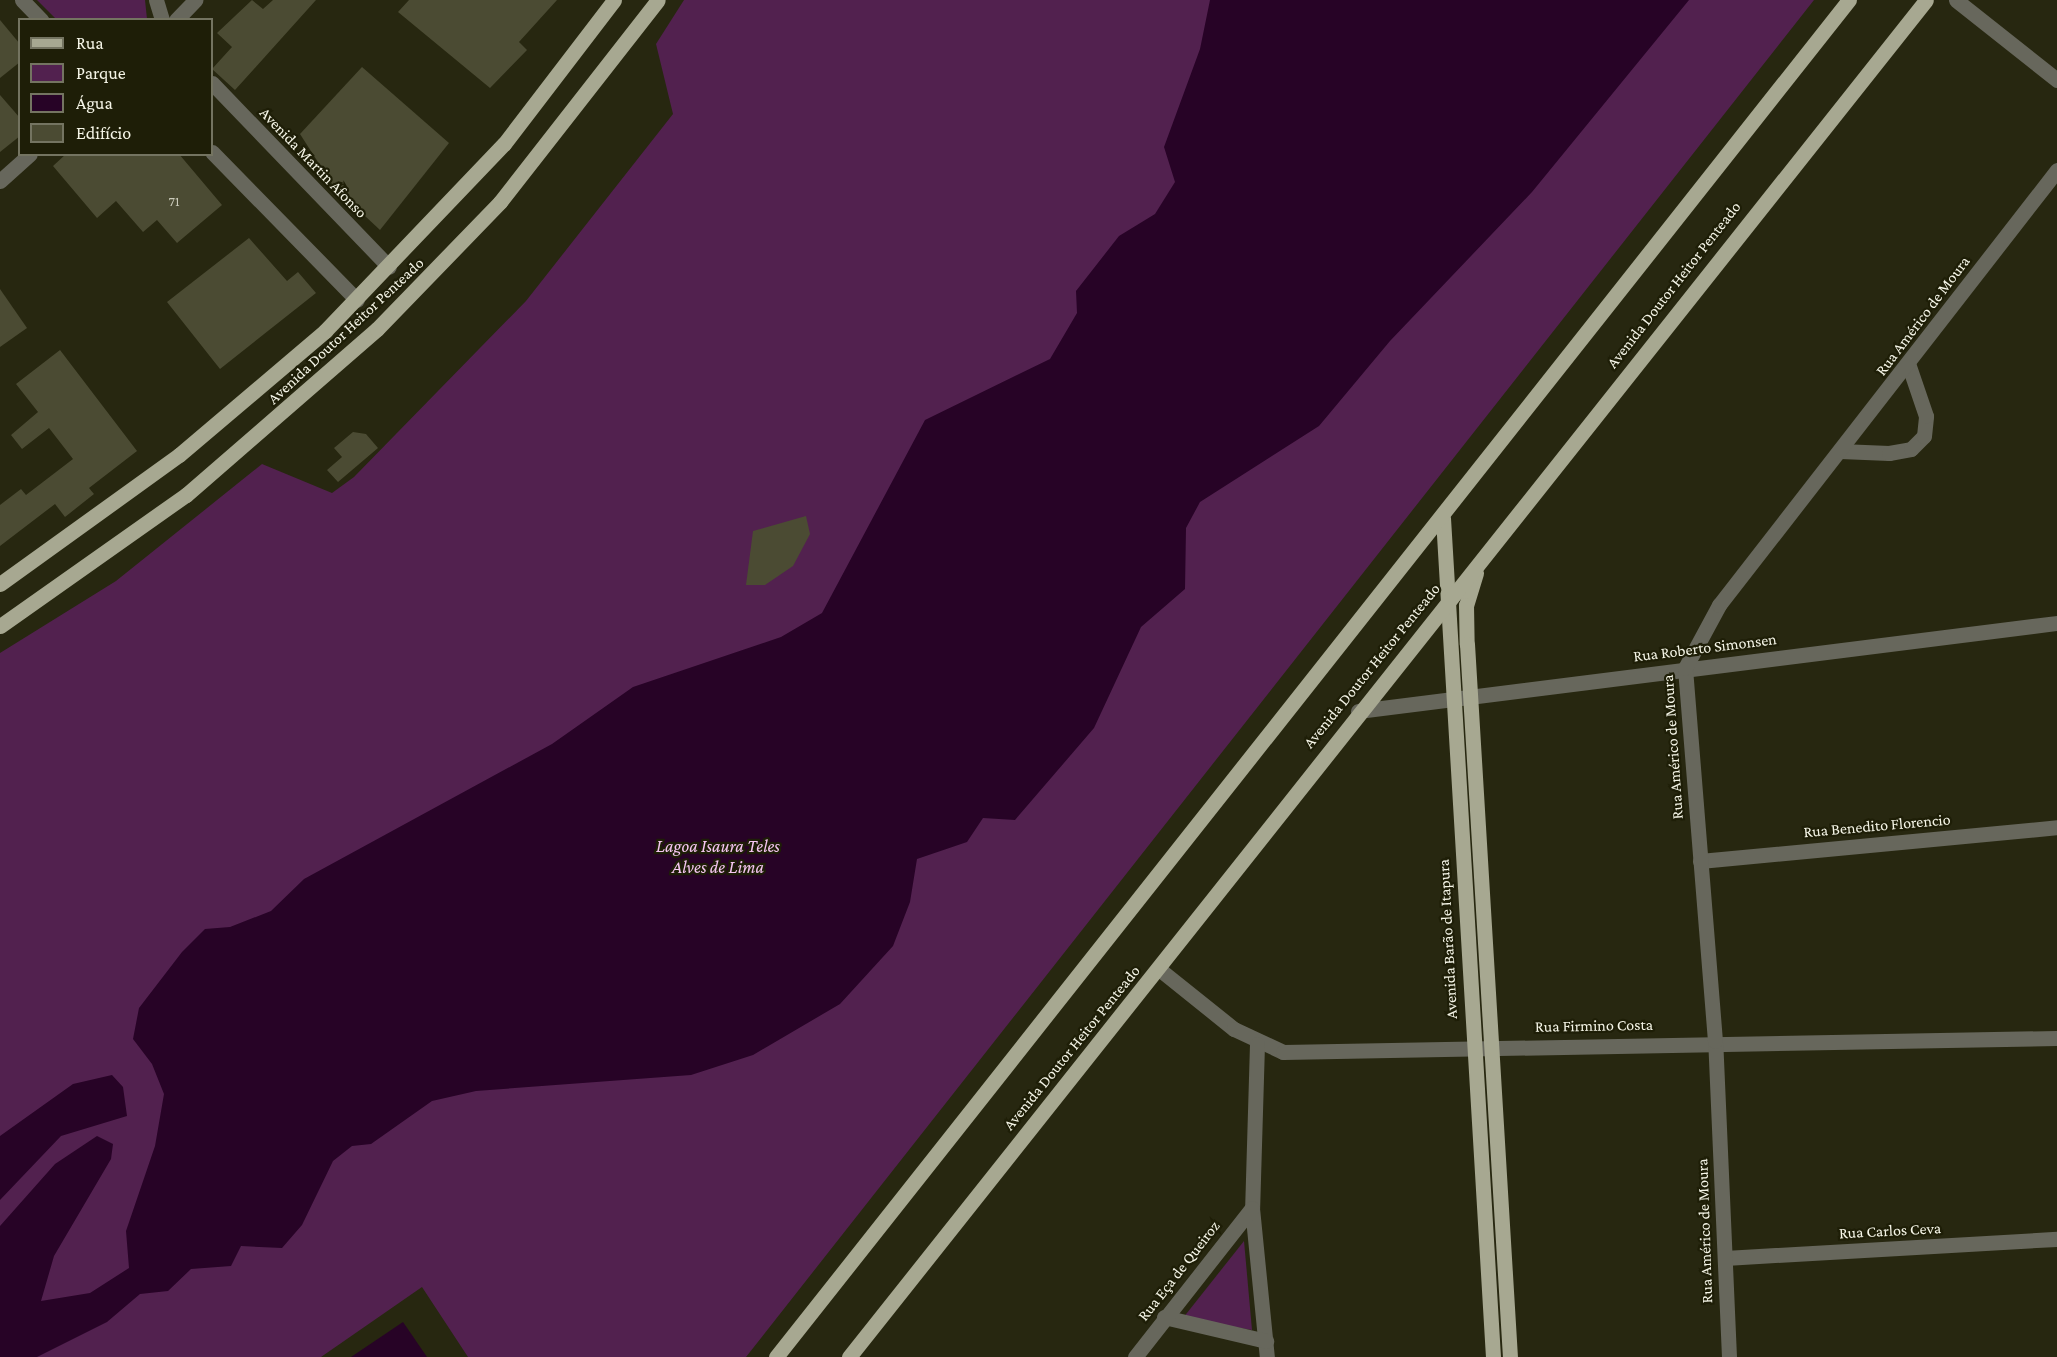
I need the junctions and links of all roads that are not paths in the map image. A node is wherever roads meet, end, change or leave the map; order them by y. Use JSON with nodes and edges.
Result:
{"nodes":[{"id":1,"x":22,"y":0,"type":"edge"},
{"id":2,"x":156,"y":0,"type":"edge"},
{"id":3,"x":195,"y":0,"type":"edge"},
{"id":4,"x":614,"y":0,"type":"edge"},
{"id":5,"x":658,"y":0,"type":"edge"},
{"id":6,"x":1849,"y":0,"type":"edge"},
{"id":7,"x":1926,"y":0,"type":"edge"},
{"id":8,"x":1956,"y":0,"type":"edge"},
{"id":9,"x":39,"y":18,"type":"edge"},
{"id":10,"x":161,"y":18,"type":"edge"},
{"id":11,"x":178,"y":18,"type":"edge"},
{"id":12,"x":2055,"y":81,"type":"edge"},
{"id":13,"x":213,"y":83,"type":"edge"},
{"id":14,"x":213,"y":153,"type":"edge"},
{"id":15,"x":28,"y":156,"type":"edge"},
{"id":16,"x":2057,"y":170,"type":"edge"},
{"id":17,"x":0,"y":181,"type":"edge"},
{"id":18,"x":2051,"y":181,"type":"edge"},
{"id":19,"x":389,"y":267,"type":"junction"},
{"id":20,"x":357,"y":300,"type":"junction"},
{"id":21,"x":1909,"y":366,"type":"junction"},
{"id":22,"x":1840,"y":451,"type":"junction"},
{"id":23,"x":1443,"y":518,"type":"junction"},
{"id":24,"x":1494,"y":542,"type":"junction"},
{"id":25,"x":0,"y":584,"type":"edge"},
{"id":26,"x":1451,"y":597,"type":"junction"},
{"id":27,"x":2057,"y":623,"type":"edge"},
{"id":28,"x":0,"y":626,"type":"edge"},
{"id":29,"x":1685,"y":668,"type":"junction"},
{"id":30,"x":1470,"y":696,"type":"junction"},
{"id":31,"x":1452,"y":698,"type":"junction"},
{"id":32,"x":1358,"y":711,"type":"junction"},
{"id":33,"x":2057,"y":827,"type":"edge"},
{"id":34,"x":1700,"y":861,"type":"junction"},
{"id":35,"x":1159,"y":969,"type":"junction"},
{"id":36,"x":2057,"y":1038,"type":"edge"},
{"id":37,"x":1715,"y":1041,"type":"junction"},
{"id":38,"x":1257,"y":1044,"type":"junction"},
{"id":39,"x":1490,"y":1046,"type":"junction"},
{"id":40,"x":1472,"y":1047,"type":"junction"},
{"id":41,"x":1252,"y":1208,"type":"junction"},
{"id":42,"x":2057,"y":1239,"type":"edge"},
{"id":43,"x":1725,"y":1258,"type":"junction"},
{"id":44,"x":1164,"y":1317,"type":"junction"},
{"id":45,"x":1266,"y":1341,"type":"junction"},
{"id":46,"x":776,"y":1357,"type":"edge"},
{"id":47,"x":849,"y":1357,"type":"edge"},
{"id":48,"x":1135,"y":1357,"type":"edge"},
{"id":49,"x":1267,"y":1357,"type":"edge"},
{"id":50,"x":1493,"y":1357,"type":"edge"},
{"id":51,"x":1510,"y":1357,"type":"edge"},
{"id":52,"x":1729,"y":1357,"type":"edge"}],
"edges":[{"from":1,"to":9,"type":"street"},
{"from":2,"to":10,"type":"street"},
{"from":3,"to":11,"type":"street"},
{"from":4,"to":19,"type":"main road","name":"Avenida Doutor Heitor Penteado"},
{"from":5,"to":28,"type":"main road","name":"Avenida Doutor Heitor Penteado"},
{"from":6,"to":23,"type":"main road"},
{"from":7,"to":24,"type":"main road","name":"Avenida Doutor Heitor Penteado"},
{"from":8,"to":12,"type":"street"},
{"from":13,"to":19,"type":"street","name":"Avenida Martin Afonso"},
{"from":14,"to":20,"type":"street"},
{"from":15,"to":17,"type":"street"},
{"from":16,"to":18,"type":"street","name":"Rua Américo de Moura"},
{"from":18,"to":21,"type":"street","name":"Rua Américo de Moura"},
{"from":19,"to":20,"type":"main road","name":"Avenida Doutor Heitor Penteado"},
{"from":20,"to":25,"type":"main road","name":"Avenida Doutor Heitor Penteado"},
{"from":21,"to":22,"type":"street","name":"Rua Américo de Moura"},
{"from":21,"to":22,"type":"street"},
{"from":22,"to":29,"type":"street","name":"Rua Américo de Moura"},
{"from":23,"to":26,"type":"main road","name":"Avenida Barão de Itapura"},
{"from":23,"to":46,"type":"main road"},
{"from":24,"to":26,"type":"main road","name":"Avenida Doutor Heitor Penteado"},
{"from":24,"to":30,"type":"main road"},
{"from":26,"to":31,"type":"main road","name":"Avenida Barão de Itapura"},
{"from":26,"to":32,"type":"main road","name":"Avenida Doutor Heitor Penteado"},
{"from":27,"to":29,"type":"street","name":"Rua Roberto Simonsen"},
{"from":29,"to":30,"type":"street","name":"Rua Roberto Simonsen"},
{"from":29,"to":34,"type":"street","name":"Rua Américo de Moura"},
{"from":30,"to":31,"type":"street","name":"Rua Roberto Simonsen"},
{"from":30,"to":39,"type":"main road"},
{"from":31,"to":32,"type":"street","name":"Rua Roberto Simonsen"},
{"from":31,"to":40,"type":"main road","name":"Avenida Barão de Itapura"},
{"from":32,"to":35,"type":"main road","name":"Avenida Doutor Heitor Penteado"},
{"from":33,"to":34,"type":"street","name":"Rua Benedito Florencio"},
{"from":34,"to":37,"type":"street","name":"Rua Américo de Moura"},
{"from":35,"to":38,"type":"street","name":"Rua Firmino Costa"},
{"from":35,"to":47,"type":"main road","name":"Avenida Doutor Heitor Penteado"},
{"from":36,"to":37,"type":"street","name":"Rua Firmino Costa"},
{"from":37,"to":39,"type":"street","name":"Rua Firmino Costa"},
{"from":37,"to":43,"type":"street","name":"Rua Américo de Moura"},
{"from":38,"to":40,"type":"street","name":"Rua Firmino Costa"},
{"from":38,"to":41,"type":"street"},
{"from":39,"to":40,"type":"street","name":"Rua Firmino Costa"},
{"from":39,"to":51,"type":"main road"},
{"from":40,"to":50,"type":"main road","name":"Avenida Barão de Itapura"},
{"from":41,"to":44,"type":"street","name":"Rua Eça de Queiroz"},
{"from":41,"to":45,"type":"street"},
{"from":42,"to":43,"type":"street","name":"Rua Carlos Ceva"},
{"from":43,"to":52,"type":"street","name":"Rua Américo de Moura"},
{"from":44,"to":45,"type":"street"},
{"from":44,"to":48,"type":"street","name":"Rua Eça de Queiroz"},
{"from":45,"to":49,"type":"street"}]}
